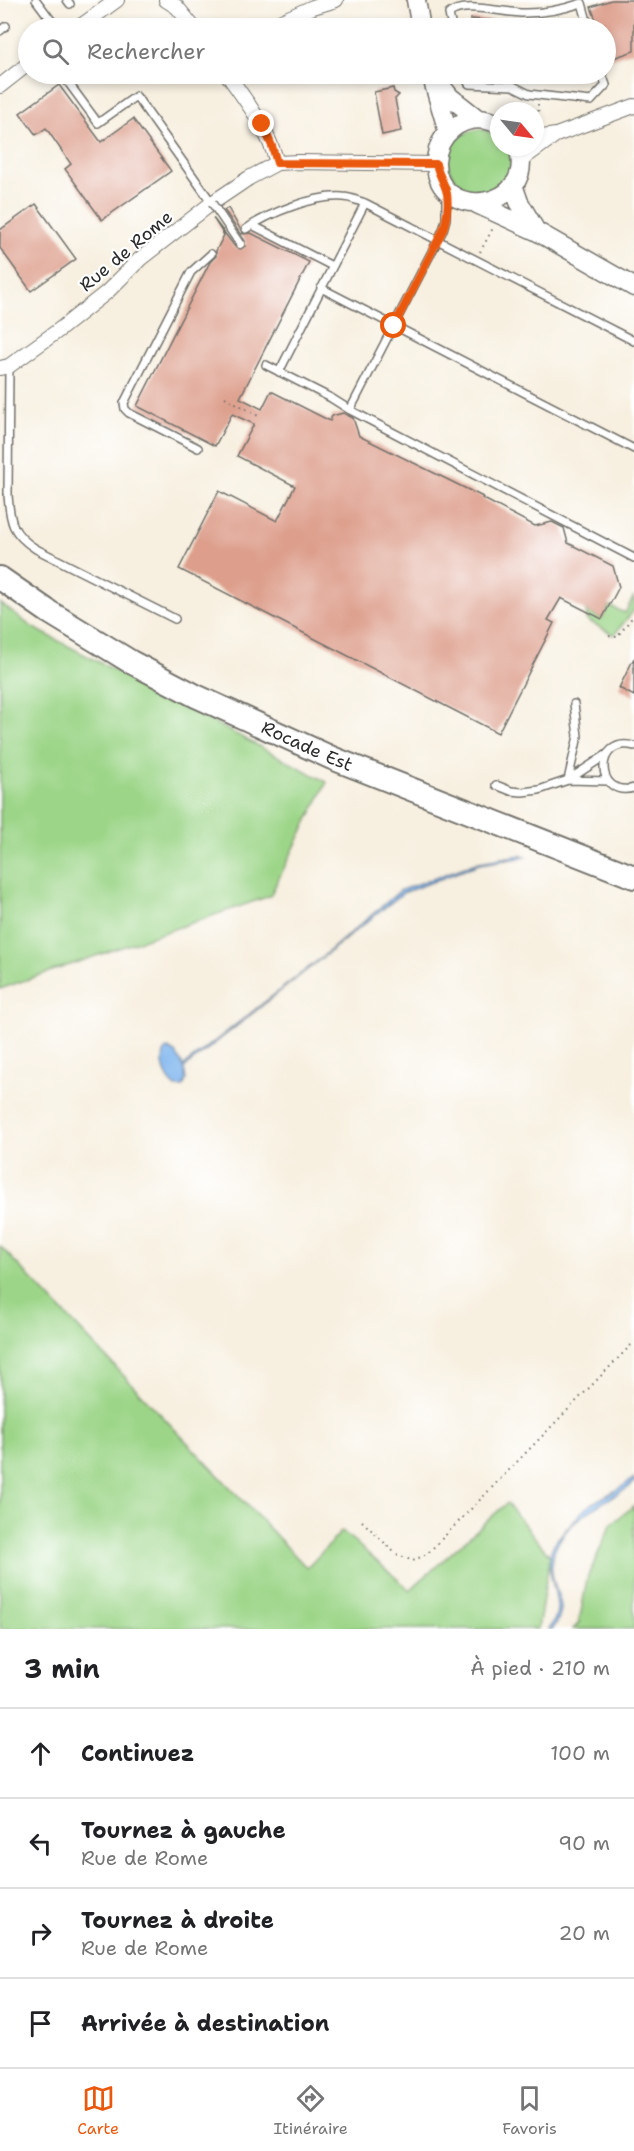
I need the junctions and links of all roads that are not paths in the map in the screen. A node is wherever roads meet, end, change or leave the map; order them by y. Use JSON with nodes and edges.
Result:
{"nodes":[{"id":1,"x":36,"y":0,"type":"edge"},
{"id":2,"x":117,"y":0,"type":"edge"},
{"id":3,"x":166,"y":0,"type":"edge"},
{"id":4,"x":336,"y":0,"type":"edge"},
{"id":5,"x":416,"y":0,"type":"edge"},
{"id":6,"x":50,"y":18,"type":"edge"},
{"id":7,"x":92,"y":18,"type":"edge"},
{"id":8,"x":186,"y":18,"type":"edge"},
{"id":9,"x":288,"y":18,"type":"edge"},
{"id":10,"x":419,"y":18,"type":"edge"},
{"id":11,"x":450,"y":18,"type":"edge"},
{"id":12,"x":586,"y":18,"type":"edge"},
{"id":13,"x":18,"y":71,"type":"edge"},
{"id":14,"x":1,"y":83,"type":"edge"},
{"id":15,"x":69,"y":84,"type":"edge"},
{"id":16,"x":234,"y":84,"type":"edge"},
{"id":17,"x":435,"y":84,"type":"edge"},
{"id":18,"x":440,"y":84,"type":"edge"},
{"id":19,"x":469,"y":84,"type":"edge"},
{"id":20,"x":606,"y":84,"type":"edge"},
{"id":21,"x":591,"y":101,"type":"junction"},
{"id":22,"x":634,"y":106,"type":"edge"},
{"id":23,"x":478,"y":118,"type":"junction"},
{"id":24,"x":490,"y":120,"type":"edge"},
{"id":25,"x":597,"y":120,"type":"junction"},
{"id":26,"x":448,"y":132,"type":"junction"},
{"id":27,"x":556,"y":135,"type":"junction"},
{"id":28,"x":544,"y":136,"type":"edge"},
{"id":29,"x":544,"y":141,"type":"edge"},
{"id":30,"x":519,"y":156,"type":"edge"},
{"id":31,"x":277,"y":163,"type":"junction"},
{"id":32,"x":436,"y":164,"type":"junction"},
{"id":33,"x":513,"y":185,"type":"junction"},
{"id":34,"x":446,"y":189,"type":"junction"},
{"id":35,"x":212,"y":203,"type":"junction"},
{"id":36,"x":365,"y":203,"type":"junction"},
{"id":37,"x":477,"y":204,"type":"junction"},
{"id":38,"x":537,"y":231,"type":"junction"},
{"id":39,"x":438,"y":240,"type":"junction"},
{"id":40,"x":240,"y":244,"type":"dead end"},
{"id":41,"x":211,"y":254,"type":"dead end"},
{"id":42,"x":332,"y":266,"type":"junction"},
{"id":43,"x":634,"y":287,"type":"edge"},
{"id":44,"x":321,"y":288,"type":"junction"},
{"id":45,"x":394,"y":326,"type":"junction"},
{"id":46,"x":634,"y":341,"type":"edge"},
{"id":47,"x":266,"y":365,"type":"dead end"},
{"id":48,"x":4,"y":367,"type":"edge"},
{"id":49,"x":279,"y":372,"type":"junction"},
{"id":50,"x":350,"y":410,"type":"junction"},
{"id":51,"x":198,"y":448,"type":"dead end"},
{"id":52,"x":634,"y":449,"type":"edge"},
{"id":53,"x":634,"y":558,"type":"edge"},
{"id":54,"x":0,"y":578,"type":"edge"},
{"id":55,"x":175,"y":619,"type":"dead end"},
{"id":56,"x":574,"y":704,"type":"dead end"},
{"id":57,"x":634,"y":746,"type":"edge"},
{"id":58,"x":608,"y":753,"type":"junction"},
{"id":59,"x":568,"y":780,"type":"junction"},
{"id":60,"x":608,"y":781,"type":"junction"},
{"id":61,"x":496,"y":785,"type":"dead end"},
{"id":62,"x":634,"y":788,"type":"edge"},
{"id":63,"x":634,"y":877,"type":"edge"}],
"edges":[{"from":1,"to":6,"type":"lane"},
{"from":2,"to":7,"type":"street"},
{"from":3,"to":8,"type":"street"},
{"from":4,"to":9,"type":"street"},
{"from":5,"to":10,"type":"street"},
{"from":11,"to":12,"type":"lane"},
{"from":13,"to":14,"type":"street"},
{"from":15,"to":35,"type":"lane"},
{"from":16,"to":31,"type":"street"},
{"from":17,"to":26,"type":"street"},
{"from":18,"to":23,"type":"street"},
{"from":19,"to":21,"type":"lane"},
{"from":20,"to":21,"type":"lane"},
{"from":21,"to":25,"type":"lane"},
{"from":22,"to":25,"type":"street"},
{"from":23,"to":24,"type":"street"},
{"from":23,"to":26,"type":"street"},
{"from":25,"to":27,"type":"street"},
{"from":26,"to":32,"type":"street"},
{"from":27,"to":28,"type":"street"},
{"from":27,"to":29,"type":"street"},
{"from":30,"to":33,"type":"street"},
{"from":31,"to":32,"type":"street","name":"Rue de Rome"},
{"from":31,"to":35,"type":"street","name":"Rue de Rome"},
{"from":32,"to":34,"type":"street"},
{"from":33,"to":37,"type":"street"},
{"from":33,"to":38,"type":"street"},
{"from":34,"to":37,"type":"street"},
{"from":34,"to":39,"type":"lane"},
{"from":35,"to":40,"type":"lane","bridge":true},
{"from":35,"to":48,"type":"street","name":"Rue de Rome"},
{"from":36,"to":39,"type":"lane"},
{"from":36,"to":42,"type":"lane"},
{"from":36,"to":42,"type":"lane"},
{"from":37,"to":38,"type":"street"},
{"from":38,"to":43,"type":"street"},
{"from":39,"to":45,"type":"lane"},
{"from":39,"to":46,"type":"lane"},
{"from":41,"to":51,"type":"lane"},
{"from":42,"to":44,"type":"lane"},
{"from":44,"to":45,"type":"lane"},
{"from":44,"to":49,"type":"lane"},
{"from":45,"to":50,"type":"lane"},
{"from":45,"to":52,"type":"lane"},
{"from":47,"to":49,"type":"lane"},
{"from":48,"to":55,"type":"lane"},
{"from":49,"to":50,"type":"lane"},
{"from":50,"to":53,"type":"lane"},
{"from":54,"to":63,"type":"main road","name":"Rocade Est"},
{"from":56,"to":59,"type":"lane"},
{"from":57,"to":58,"type":"lane"},
{"from":58,"to":59,"type":"lane"},
{"from":58,"to":60,"type":"lane"},
{"from":59,"to":60,"type":"lane"},
{"from":59,"to":61,"type":"lane"},
{"from":60,"to":62,"type":"lane"}]}
